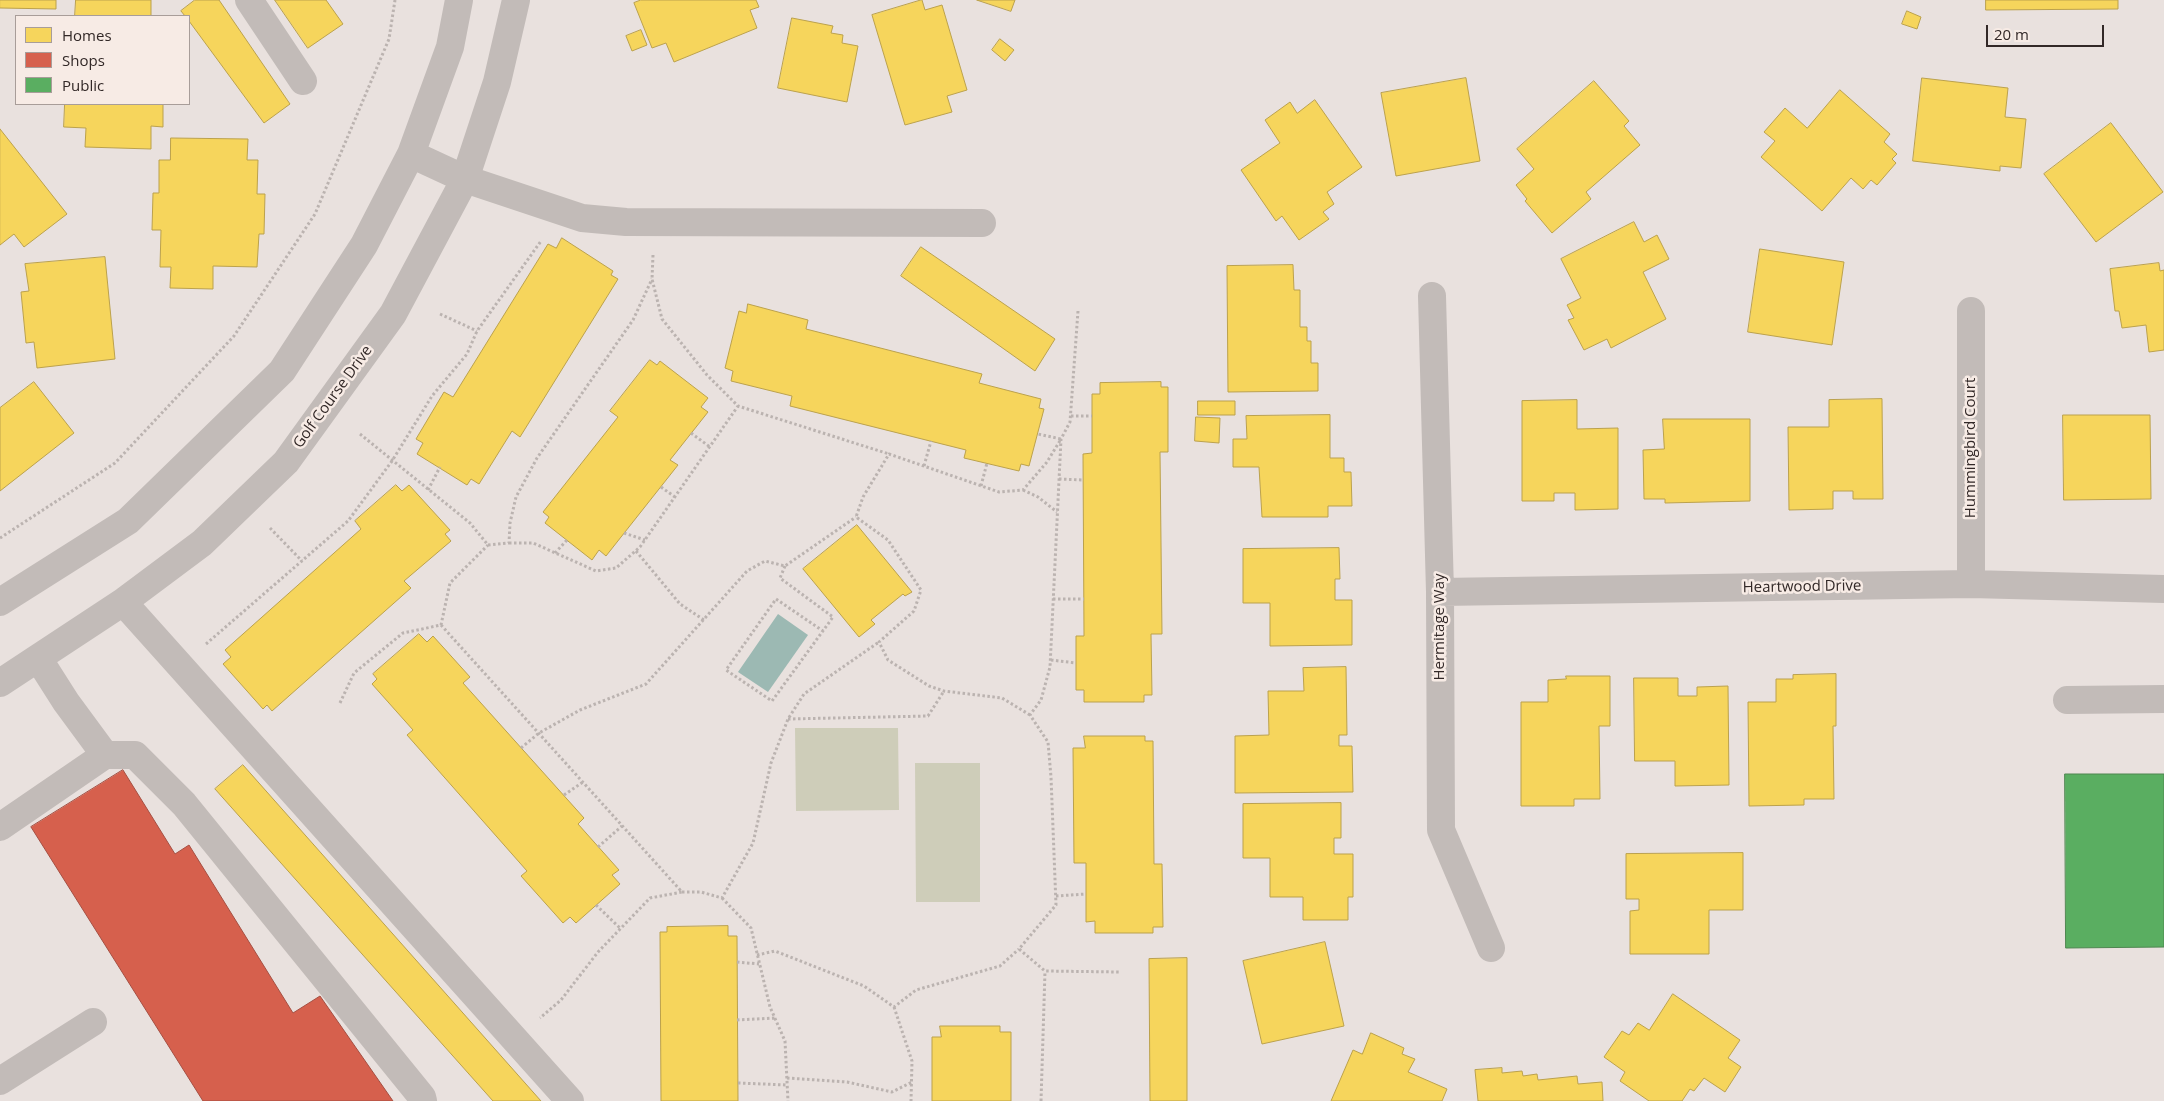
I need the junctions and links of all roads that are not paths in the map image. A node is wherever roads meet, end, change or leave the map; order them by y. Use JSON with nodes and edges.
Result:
{"nodes":[{"id":1,"x":249,"y":0,"type":"edge"},
{"id":2,"x":459,"y":0,"type":"edge"},
{"id":3,"x":516,"y":0,"type":"edge"},
{"id":4,"x":303,"y":81,"type":"dead end"},
{"id":5,"x":411,"y":154,"type":"junction"},
{"id":6,"x":465,"y":178,"type":"junction"},
{"id":7,"x":982,"y":223,"type":"dead end"},
{"id":8,"x":1432,"y":296,"type":"dead end"},
{"id":9,"x":1971,"y":311,"type":"dead end"},
{"id":10,"x":1971,"y":584,"type":"junction"},
{"id":11,"x":2164,"y":588,"type":"edge"},
{"id":12,"x":1440,"y":592,"type":"junction"},
{"id":13,"x":0,"y":602,"type":"edge"},
{"id":14,"x":123,"y":602,"type":"junction"},
{"id":15,"x":38,"y":658,"type":"junction"},
{"id":16,"x":0,"y":682,"type":"edge"},
{"id":17,"x":2164,"y":699,"type":"edge"},
{"id":18,"x":2067,"y":700,"type":"dead end"},
{"id":19,"x":105,"y":755,"type":"junction"},
{"id":20,"x":0,"y":827,"type":"edge"},
{"id":21,"x":1491,"y":948,"type":"dead end"},
{"id":22,"x":93,"y":1022,"type":"dead end"},
{"id":23,"x":0,"y":1080,"type":"edge"},
{"id":24,"x":424,"y":1101,"type":"edge"},
{"id":25,"x":570,"y":1101,"type":"edge"}],
"edges":[{"from":1,"to":4,"type":"street"},
{"from":2,"to":5,"type":"street"},
{"from":3,"to":6,"type":"street","name":"Golf Course Drive"},
{"from":5,"to":6,"type":"street"},
{"from":5,"to":13,"type":"street"},
{"from":6,"to":7,"type":"street"},
{"from":6,"to":14,"type":"street","name":"Golf Course Drive"},
{"from":8,"to":12,"type":"street","name":"Hermitage Way"},
{"from":9,"to":10,"type":"street","name":"Hummingbird Court"},
{"from":10,"to":11,"type":"street","name":"Heartwood Drive"},
{"from":10,"to":12,"type":"street","name":"Heartwood Drive"},
{"from":12,"to":21,"type":"street","name":"Hermitage Way"},
{"from":14,"to":15,"type":"street","name":"Golf Course Drive"},
{"from":14,"to":25,"type":"street"},
{"from":15,"to":16,"type":"street","name":"Golf Course Drive"},
{"from":15,"to":19,"type":"street"},
{"from":17,"to":18,"type":"street"},
{"from":19,"to":20,"type":"street"},
{"from":19,"to":24,"type":"street"},
{"from":22,"to":23,"type":"street"}]}
